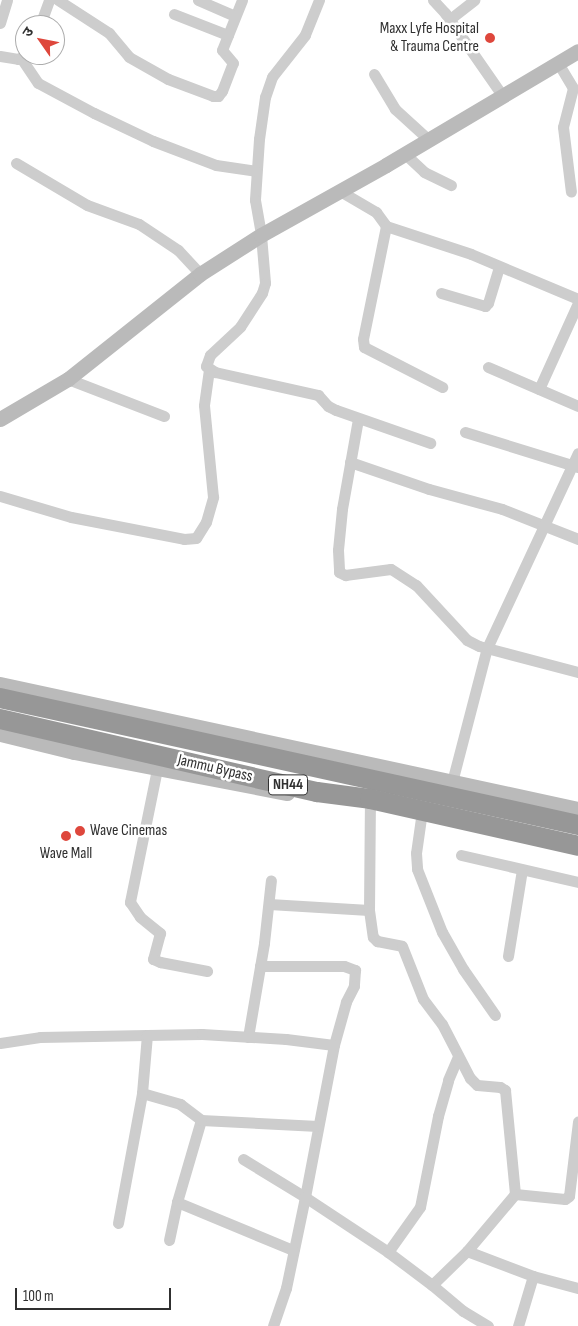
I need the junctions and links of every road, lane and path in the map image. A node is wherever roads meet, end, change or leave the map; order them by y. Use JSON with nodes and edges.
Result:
{"nodes":[{"id":1,"x":7,"y":0,"type":"edge"},
{"id":2,"x":49,"y":0,"type":"edge"},
{"id":3,"x":58,"y":0,"type":"edge"},
{"id":4,"x":198,"y":0,"type":"edge"},
{"id":5,"x":242,"y":0,"type":"edge"},
{"id":6,"x":319,"y":0,"type":"edge"},
{"id":7,"x":434,"y":0,"type":"edge"},
{"id":8,"x":474,"y":0,"type":"edge"},
{"id":9,"x":174,"y":14,"type":"dead end"},
{"id":10,"x":44,"y":15,"type":"edge"},
{"id":11,"x":235,"y":16,"type":"junction"},
{"id":12,"x":450,"y":19,"type":"junction"},
{"id":13,"x":0,"y":23,"type":"edge"},
{"id":14,"x":228,"y":34,"type":"junction"},
{"id":15,"x":578,"y":50,"type":"edge"},
{"id":16,"x":0,"y":56,"type":"edge"},
{"id":17,"x":15,"y":56,"type":"edge"},
{"id":18,"x":558,"y":63,"type":"junction"},
{"id":19,"x":28,"y":65,"type":"edge"},
{"id":20,"x":374,"y":74,"type":"dead end"},
{"id":21,"x":502,"y":95,"type":"junction"},
{"id":22,"x":429,"y":140,"type":"junction"},
{"id":23,"x":405,"y":154,"type":"junction"},
{"id":24,"x":16,"y":164,"type":"dead end"},
{"id":25,"x":256,"y":171,"type":"junction"},
{"id":26,"x":451,"y":185,"type":"dead end"},
{"id":27,"x":340,"y":190,"type":"junction"},
{"id":28,"x":571,"y":192,"type":"dead end"},
{"id":29,"x":386,"y":226,"type":"junction"},
{"id":30,"x":261,"y":235,"type":"junction"},
{"id":31,"x":499,"y":266,"type":"junction"},
{"id":32,"x":200,"y":274,"type":"junction"},
{"id":33,"x":442,"y":293,"type":"dead end"},
{"id":34,"x":578,"y":299,"type":"edge"},
{"id":35,"x":578,"y":303,"type":"edge"},
{"id":36,"x":488,"y":367,"type":"dead end"},
{"id":37,"x":209,"y":370,"type":"junction"},
{"id":38,"x":68,"y":379,"type":"junction"},
{"id":39,"x":442,"y":387,"type":"dead end"},
{"id":40,"x":539,"y":389,"type":"junction"},
{"id":41,"x":578,"y":406,"type":"edge"},
{"id":42,"x":164,"y":416,"type":"dead end"},
{"id":43,"x":0,"y":419,"type":"edge"},
{"id":44,"x":358,"y":419,"type":"junction"},
{"id":45,"x":466,"y":432,"type":"dead end"},
{"id":46,"x":430,"y":443,"type":"dead end"},
{"id":47,"x":578,"y":453,"type":"edge"},
{"id":48,"x":350,"y":462,"type":"junction"},
{"id":49,"x":575,"y":466,"type":"edge"},
{"id":50,"x":0,"y":496,"type":"edge"},
{"id":51,"x":544,"y":524,"type":"junction"},
{"id":52,"x":578,"y":539,"type":"edge"},
{"id":53,"x":487,"y":648,"type":"junction"},
{"id":54,"x":578,"y":672,"type":"edge"},
{"id":55,"x":0,"y":684,"type":"edge"},
{"id":56,"x":0,"y":698,"type":"edge"},
{"id":57,"x":0,"y":720,"type":"edge"},
{"id":58,"x":0,"y":734,"type":"edge"},
{"id":59,"x":157,"y":769,"type":"junction"},
{"id":60,"x":452,"y":782,"type":"junction"},
{"id":61,"x":317,"y":792,"type":"junction"},
{"id":62,"x":370,"y":800,"type":"junction"},
{"id":63,"x":578,"y":809,"type":"edge"},
{"id":64,"x":422,"y":812,"type":"junction"},
{"id":65,"x":578,"y":825,"type":"edge"},
{"id":66,"x":578,"y":846,"type":"edge"},
{"id":67,"x":461,"y":855,"type":"dead end"},
{"id":68,"x":522,"y":870,"type":"junction"},
{"id":69,"x":271,"y":880,"type":"dead end"},
{"id":70,"x":578,"y":882,"type":"edge"},
{"id":71,"x":269,"y":904,"type":"junction"},
{"id":72,"x":369,"y":910,"type":"junction"},
{"id":73,"x":508,"y":956,"type":"dead end"},
{"id":74,"x":260,"y":966,"type":"junction"},
{"id":75,"x":207,"y":971,"type":"dead end"},
{"id":76,"x":495,"y":1015,"type":"dead end"},
{"id":77,"x":146,"y":1034,"type":"junction"},
{"id":78,"x":248,"y":1037,"type":"junction"},
{"id":79,"x":0,"y":1043,"type":"edge"},
{"id":80,"x":334,"y":1046,"type":"junction"},
{"id":81,"x":458,"y":1056,"type":"junction"},
{"id":82,"x":142,"y":1093,"type":"junction"},
{"id":83,"x":201,"y":1120,"type":"junction"},
{"id":84,"x":578,"y":1122,"type":"edge"},
{"id":85,"x":318,"y":1126,"type":"junction"},
{"id":86,"x":243,"y":1159,"type":"dead end"},
{"id":87,"x":515,"y":1194,"type":"junction"},
{"id":88,"x":304,"y":1197,"type":"junction"},
{"id":89,"x":177,"y":1202,"type":"junction"},
{"id":90,"x":118,"y":1223,"type":"dead end"},
{"id":91,"x":170,"y":1240,"type":"dead end"},
{"id":92,"x":293,"y":1250,"type":"junction"},
{"id":93,"x":467,"y":1251,"type":"junction"},
{"id":94,"x":388,"y":1252,"type":"junction"},
{"id":95,"x":533,"y":1276,"type":"junction"},
{"id":96,"x":432,"y":1285,"type":"junction"},
{"id":97,"x":578,"y":1288,"type":"edge"},
{"id":98,"x":273,"y":1326,"type":"edge"},
{"id":99,"x":488,"y":1326,"type":"edge"},
{"id":100,"x":518,"y":1326,"type":"edge"}],
"edges":[{"from":1,"to":13,"type":"street"},
{"from":2,"to":10,"type":"street"},
{"from":3,"to":14,"type":"street"},
{"from":4,"to":11,"type":"street"},
{"from":5,"to":11,"type":"street"},
{"from":6,"to":25,"type":"street"},
{"from":7,"to":12,"type":"street"},
{"from":8,"to":12,"type":"street"},
{"from":9,"to":14,"type":"street"},
{"from":11,"to":14,"type":"street"},
{"from":12,"to":21,"type":"street"},
{"from":15,"to":18,"type":"street"},
{"from":16,"to":17,"type":"street"},
{"from":18,"to":21,"type":"street"},
{"from":18,"to":28,"type":"street"},
{"from":19,"to":25,"type":"street"},
{"from":20,"to":22,"type":"street"},
{"from":21,"to":22,"type":"street"},
{"from":22,"to":23,"type":"street"},
{"from":23,"to":26,"type":"street"},
{"from":23,"to":27,"type":"street"},
{"from":24,"to":32,"type":"street"},
{"from":25,"to":30,"type":"street"},
{"from":27,"to":29,"type":"street"},
{"from":27,"to":30,"type":"street"},
{"from":29,"to":31,"type":"street"},
{"from":29,"to":39,"type":"street"},
{"from":30,"to":32,"type":"street"},
{"from":30,"to":37,"type":"street"},
{"from":31,"to":33,"type":"street"},
{"from":31,"to":34,"type":"street"},
{"from":32,"to":38,"type":"street"},
{"from":35,"to":40,"type":"street"},
{"from":36,"to":40,"type":"street"},
{"from":37,"to":44,"type":"street"},
{"from":37,"to":50,"type":"street"},
{"from":38,"to":42,"type":"street"},
{"from":38,"to":43,"type":"street"},
{"from":40,"to":41,"type":"street"},
{"from":44,"to":46,"type":"street"},
{"from":44,"to":48,"type":"street"},
{"from":45,"to":49,"type":"street"},
{"from":47,"to":49,"type":"street"},
{"from":48,"to":51,"type":"street"},
{"from":48,"to":53,"type":"street"},
{"from":49,"to":51,"type":"street"},
{"from":51,"to":52,"type":"street"},
{"from":51,"to":53,"type":"street"},
{"from":53,"to":54,"type":"street"},
{"from":53,"to":60,"type":"street"},
{"from":55,"to":60,"type":"street"},
{"from":56,"to":65,"type":"highway","name":"Jammu Bypass","number":"NH44"},
{"from":57,"to":61,"type":"highway","name":"Jammu Bypass","number":"NH44"},
{"from":58,"to":59,"type":"street"},
{"from":59,"to":61,"type":"street"},
{"from":59,"to":75,"type":"street"},
{"from":60,"to":63,"type":"street"},
{"from":61,"to":62,"type":"highway","name":"Jammu Bypass","number":"NH44"},
{"from":62,"to":64,"type":"highway","name":"Jammu Bypass","number":"NH44"},
{"from":62,"to":72,"type":"street"},
{"from":64,"to":66,"type":"highway","name":"Jammu Bypass","number":"NH44"},
{"from":64,"to":76,"type":"street"},
{"from":67,"to":68,"type":"street"},
{"from":68,"to":70,"type":"street"},
{"from":68,"to":73,"type":"street"},
{"from":69,"to":71,"type":"street"},
{"from":71,"to":72,"type":"street"},
{"from":71,"to":74,"type":"street"},
{"from":72,"to":81,"type":"street"},
{"from":74,"to":78,"type":"street"},
{"from":74,"to":80,"type":"street"},
{"from":77,"to":78,"type":"street"},
{"from":77,"to":79,"type":"street"},
{"from":77,"to":82,"type":"street"},
{"from":78,"to":80,"type":"street"},
{"from":80,"to":85,"type":"street"},
{"from":81,"to":87,"type":"street"},
{"from":81,"to":94,"type":"street"},
{"from":82,"to":83,"type":"street"},
{"from":82,"to":90,"type":"street"},
{"from":83,"to":85,"type":"street"},
{"from":83,"to":89,"type":"street"},
{"from":84,"to":87,"type":"street"},
{"from":85,"to":88,"type":"street"},
{"from":86,"to":88,"type":"street"},
{"from":87,"to":93,"type":"street"},
{"from":88,"to":92,"type":"street"},
{"from":88,"to":94,"type":"street"},
{"from":89,"to":91,"type":"street"},
{"from":89,"to":92,"type":"street"},
{"from":92,"to":98,"type":"street"},
{"from":93,"to":95,"type":"street"},
{"from":93,"to":96,"type":"street"},
{"from":94,"to":96,"type":"street"},
{"from":95,"to":97,"type":"street"},
{"from":95,"to":100,"type":"street"},
{"from":96,"to":99,"type":"street"}]}
